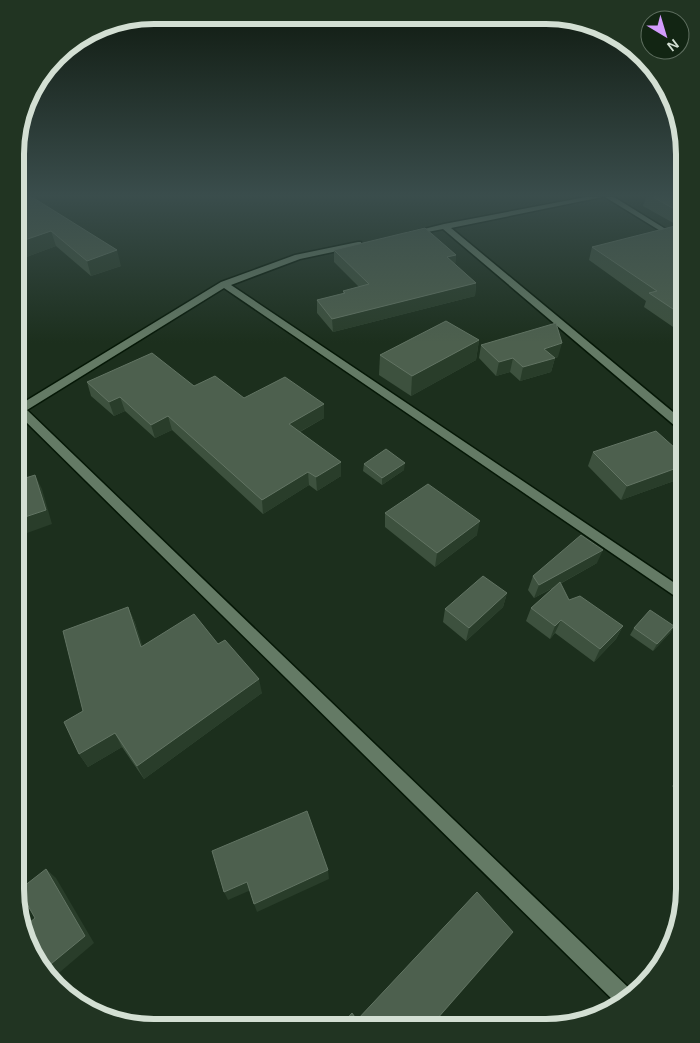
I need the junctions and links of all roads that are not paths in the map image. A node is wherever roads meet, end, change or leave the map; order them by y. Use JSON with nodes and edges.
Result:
{"nodes":[{"id":1,"x":349,"y":246,"type":"edge"},
{"id":2,"x":467,"y":246,"type":"edge"},
{"id":3,"x":224,"y":284,"type":"junction"},
{"id":4,"x":24,"y":407,"type":"edge"},
{"id":5,"x":24,"y":417,"type":"edge"},
{"id":6,"x":676,"y":420,"type":"edge"},
{"id":7,"x":676,"y":591,"type":"edge"},
{"id":8,"x":621,"y":995,"type":"edge"}],
"edges":[{"from":1,"to":3,"type":"street"},
{"from":2,"to":6,"type":"street"},
{"from":3,"to":4,"type":"street"},
{"from":3,"to":7,"type":"street"},
{"from":5,"to":8,"type":"street"}]}
